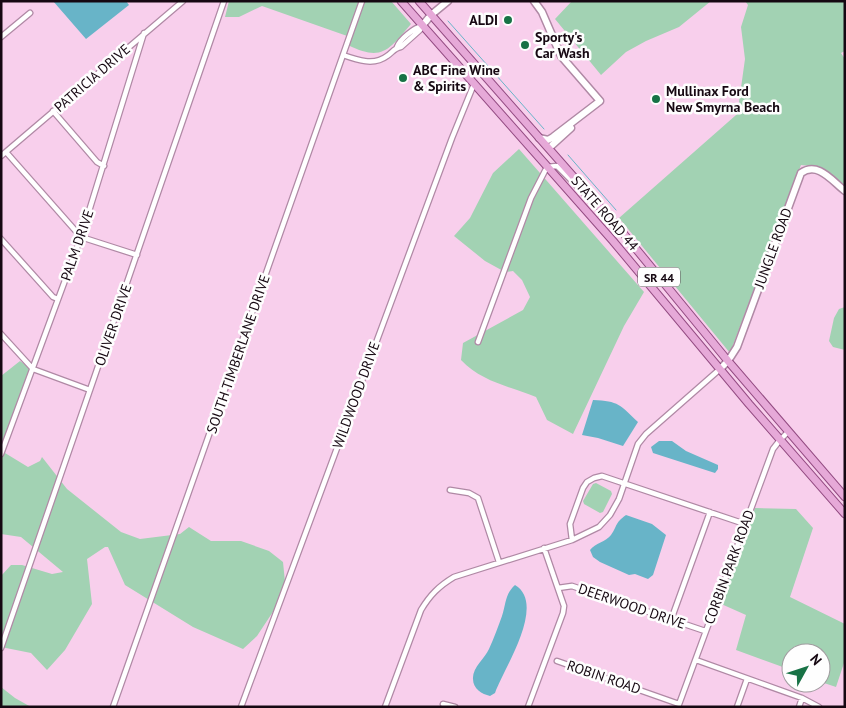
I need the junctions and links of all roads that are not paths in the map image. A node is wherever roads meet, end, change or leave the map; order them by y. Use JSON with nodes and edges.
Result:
{"nodes":[{"id":1,"x":183,"y":1,"type":"edge"},
{"id":2,"x":224,"y":1,"type":"edge"},
{"id":3,"x":362,"y":1,"type":"edge"},
{"id":4,"x":401,"y":1,"type":"edge"},
{"id":5,"x":419,"y":1,"type":"edge"},
{"id":6,"x":448,"y":1,"type":"edge"},
{"id":7,"x":534,"y":1,"type":"edge"},
{"id":8,"x":30,"y":14,"type":"dead end"},
{"id":9,"x":431,"y":15,"type":"junction"},
{"id":10,"x":422,"y":26,"type":"junction"},
{"id":11,"x":144,"y":34,"type":"junction"},
{"id":12,"x":1,"y":37,"type":"edge"},
{"id":13,"x":343,"y":55,"type":"junction"},
{"id":14,"x":476,"y":86,"type":"junction"},
{"id":15,"x":53,"y":112,"type":"junction"},
{"id":16,"x":583,"y":114,"type":"junction"},
{"id":17,"x":540,"y":138,"type":"junction"},
{"id":18,"x":549,"y":148,"type":"junction"},
{"id":19,"x":3,"y":154,"type":"edge"},
{"id":20,"x":104,"y":166,"type":"junction"},
{"id":21,"x":547,"y":166,"type":"junction"},
{"id":22,"x":845,"y":191,"type":"edge"},
{"id":23,"x":620,"y":230,"type":"junction"},
{"id":24,"x":81,"y":237,"type":"junction"},
{"id":25,"x":1,"y":239,"type":"edge"},
{"id":26,"x":137,"y":255,"type":"junction"},
{"id":27,"x":58,"y":299,"type":"junction"},
{"id":28,"x":1,"y":334,"type":"edge"},
{"id":29,"x":478,"y":342,"type":"dead end"},
{"id":30,"x":728,"y":361,"type":"junction"},
{"id":31,"x":33,"y":369,"type":"junction"},
{"id":32,"x":720,"y":369,"type":"junction"},
{"id":33,"x":90,"y":390,"type":"junction"},
{"id":34,"x":788,"y":432,"type":"junction"},
{"id":35,"x":780,"y":440,"type":"junction"},
{"id":36,"x":1,"y":454,"type":"edge"},
{"id":37,"x":624,"y":482,"type":"junction"},
{"id":38,"x":450,"y":490,"type":"dead end"},
{"id":39,"x":845,"y":497,"type":"edge"},
{"id":40,"x":710,"y":512,"type":"junction"},
{"id":41,"x":845,"y":514,"type":"edge"},
{"id":42,"x":745,"y":524,"type":"junction"},
{"id":43,"x":572,"y":540,"type":"junction"},
{"id":44,"x":544,"y":548,"type":"junction"},
{"id":45,"x":499,"y":562,"type":"junction"},
{"id":46,"x":558,"y":588,"type":"junction"},
{"id":47,"x":671,"y":620,"type":"junction"},
{"id":48,"x":705,"y":632,"type":"junction"},
{"id":49,"x":1,"y":648,"type":"edge"},
{"id":50,"x":696,"y":660,"type":"junction"},
{"id":51,"x":557,"y":661,"type":"dead end"},
{"id":52,"x":747,"y":679,"type":"junction"},
{"id":53,"x":802,"y":698,"type":"junction"},
{"id":54,"x":443,"y":704,"type":"dead end"},
{"id":55,"x":679,"y":705,"type":"edge"},
{"id":56,"x":113,"y":707,"type":"edge"},
{"id":57,"x":241,"y":707,"type":"edge"},
{"id":58,"x":385,"y":707,"type":"edge"},
{"id":59,"x":455,"y":707,"type":"edge"},
{"id":60,"x":528,"y":707,"type":"edge"},
{"id":61,"x":737,"y":707,"type":"edge"},
{"id":62,"x":798,"y":707,"type":"edge"},
{"id":63,"x":819,"y":707,"type":"edge"}],
"edges":[{"from":1,"to":11,"type":"street","name":"PATRICIA DRIVE"},
{"from":2,"to":26,"type":"street","name":"OLIVER DRIVE"},
{"from":3,"to":13,"type":"street","name":"SOUTH TIMBERLANE DRIVE"},
{"from":4,"to":10,"type":"main road","name":"STATE ROAD 44","number":"SR 44"},
{"from":5,"to":9,"type":"main road","name":"STATE ROAD 44","number":"SR 44"},
{"from":6,"to":9,"type":"street"},
{"from":7,"to":16,"type":"street"},
{"from":8,"to":12,"type":"street"},
{"from":9,"to":10,"type":"street"},
{"from":9,"to":17,"type":"main road","name":"STATE ROAD 44","number":"SR 44"},
{"from":10,"to":13,"type":"street"},
{"from":10,"to":14,"type":"main road","name":"STATE ROAD 44","number":"SR 44"},
{"from":11,"to":15,"type":"street","name":"PATRICIA DRIVE"},
{"from":11,"to":20,"type":"street","name":"PALM DRIVE"},
{"from":13,"to":56,"type":"street","name":"SOUTH TIMBERLANE DRIVE"},
{"from":14,"to":18,"type":"main road"},
{"from":14,"to":21,"type":"main road","name":"STATE ROAD 44","number":"SR 44"},
{"from":14,"to":57,"type":"street","name":"WILDWOOD DRIVE"},
{"from":15,"to":19,"type":"street","name":"PATRICIA DRIVE"},
{"from":15,"to":20,"type":"street"},
{"from":16,"to":17,"type":"street"},
{"from":16,"to":18,"type":"street"},
{"from":17,"to":18,"type":"main road","name":"STATE ROAD 44","number":"SR 44"},
{"from":18,"to":23,"type":"main road","name":"STATE ROAD 44","number":"SR 44"},
{"from":19,"to":24,"type":"street"},
{"from":20,"to":24,"type":"street","name":"PALM DRIVE"},
{"from":21,"to":23,"type":"street"},
{"from":21,"to":29,"type":"street"},
{"from":21,"to":32,"type":"main road","name":"STATE ROAD 44","number":"SR 44"},
{"from":22,"to":30,"type":"street","name":"JUNGLE ROAD"},
{"from":23,"to":30,"type":"main road","name":"STATE ROAD 44","number":"SR 44"},
{"from":24,"to":26,"type":"street"},
{"from":24,"to":27,"type":"street","name":"PALM DRIVE"},
{"from":25,"to":27,"type":"street"},
{"from":26,"to":33,"type":"street","name":"OLIVER DRIVE"},
{"from":27,"to":31,"type":"street","name":"PALM DRIVE"},
{"from":28,"to":31,"type":"street"},
{"from":30,"to":32,"type":"street","name":"JUNGLE ROAD"},
{"from":30,"to":34,"type":"main road","name":"STATE ROAD 44","number":"SR 44"},
{"from":31,"to":33,"type":"street"},
{"from":31,"to":36,"type":"street","name":"PALM DRIVE"},
{"from":32,"to":35,"type":"main road","name":"STATE ROAD 44","number":"SR 44"},
{"from":32,"to":37,"type":"street"},
{"from":33,"to":49,"type":"street","name":"OLIVER DRIVE"},
{"from":34,"to":35,"type":"street","name":"CORBIN PARK ROAD"},
{"from":34,"to":39,"type":"main road","name":"STATE ROAD 44","number":"SR 44"},
{"from":35,"to":41,"type":"main road","name":"STATE ROAD 44","number":"SR 44"},
{"from":35,"to":42,"type":"street","name":"CORBIN PARK ROAD"},
{"from":37,"to":40,"type":"street"},
{"from":37,"to":43,"type":"street"},
{"from":37,"to":43,"type":"street"},
{"from":38,"to":45,"type":"street"},
{"from":40,"to":42,"type":"street"},
{"from":40,"to":47,"type":"street"},
{"from":42,"to":48,"type":"street","name":"CORBIN PARK ROAD"},
{"from":43,"to":44,"type":"street"},
{"from":44,"to":45,"type":"street"},
{"from":44,"to":46,"type":"street"},
{"from":45,"to":58,"type":"street"},
{"from":46,"to":47,"type":"street","name":"DEERWOOD DRIVE"},
{"from":46,"to":60,"type":"street"},
{"from":47,"to":48,"type":"street","name":"DEERWOOD DRIVE"},
{"from":48,"to":50,"type":"street","name":"CORBIN PARK ROAD"},
{"from":50,"to":52,"type":"street"},
{"from":50,"to":55,"type":"street","name":"CORBIN PARK ROAD"},
{"from":51,"to":55,"type":"street","name":"ROBIN ROAD"},
{"from":52,"to":53,"type":"street"},
{"from":52,"to":61,"type":"street"},
{"from":53,"to":62,"type":"street"},
{"from":53,"to":63,"type":"street"},
{"from":54,"to":59,"type":"street"}]}
